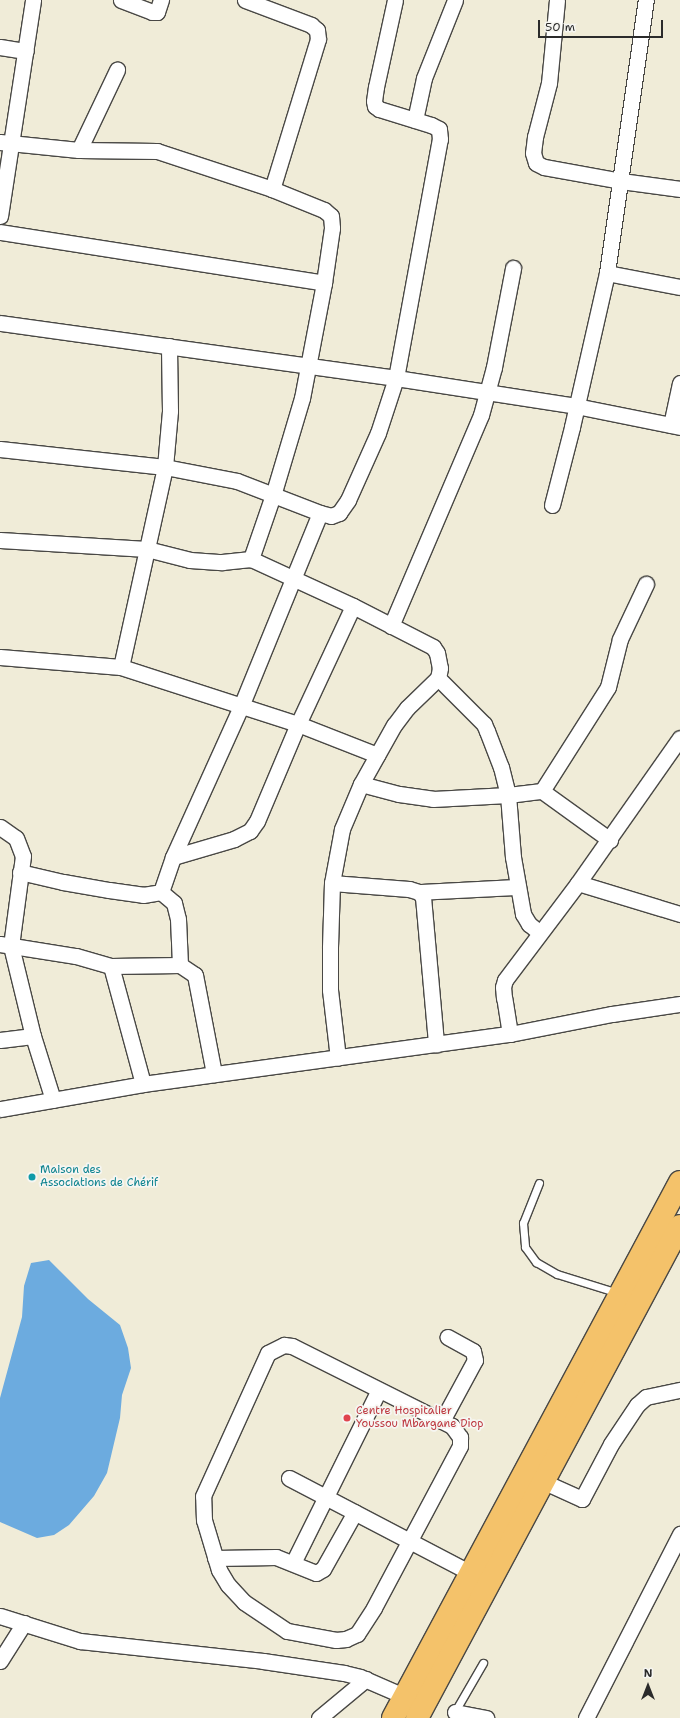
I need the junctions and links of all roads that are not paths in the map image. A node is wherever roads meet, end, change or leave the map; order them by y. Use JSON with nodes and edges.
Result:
{"nodes":[{"id":1,"x":33,"y":0,"type":"edge"},
{"id":2,"x":121,"y":0,"type":"edge"},
{"id":3,"x":161,"y":0,"type":"edge"},
{"id":4,"x":245,"y":0,"type":"edge"},
{"id":5,"x":395,"y":0,"type":"edge"},
{"id":6,"x":455,"y":0,"type":"edge"},
{"id":7,"x":557,"y":0,"type":"edge"},
{"id":8,"x":646,"y":0,"type":"edge"},
{"id":9,"x":0,"y":47,"type":"edge"},
{"id":10,"x":26,"y":51,"type":"junction"},
{"id":11,"x":117,"y":70,"type":"dead end"},
{"id":12,"x":415,"y":120,"type":"junction"},
{"id":13,"x":5,"y":143,"type":"edge"},
{"id":14,"x":79,"y":150,"type":"junction"},
{"id":15,"x":621,"y":181,"type":"junction"},
{"id":16,"x":272,"y":189,"type":"junction"},
{"id":17,"x":680,"y":189,"type":"edge"},
{"id":18,"x":0,"y":216,"type":"edge"},
{"id":19,"x":0,"y":232,"type":"edge"},
{"id":20,"x":513,"y":268,"type":"dead end"},
{"id":21,"x":607,"y":273,"type":"junction"},
{"id":22,"x":324,"y":283,"type":"junction"},
{"id":23,"x":680,"y":288,"type":"edge"},
{"id":24,"x":0,"y":323,"type":"edge"},
{"id":25,"x":168,"y":346,"type":"junction"},
{"id":26,"x":308,"y":366,"type":"junction"},
{"id":27,"x":396,"y":378,"type":"junction"},
{"id":28,"x":680,"y":383,"type":"edge"},
{"id":29,"x":488,"y":393,"type":"junction"},
{"id":30,"x":576,"y":406,"type":"junction"},
{"id":31,"x":676,"y":426,"type":"edge"},
{"id":32,"x":0,"y":449,"type":"edge"},
{"id":33,"x":165,"y":467,"type":"junction"},
{"id":34,"x":274,"y":495,"type":"junction"},
{"id":35,"x":552,"y":505,"type":"dead end"},
{"id":36,"x":320,"y":513,"type":"junction"},
{"id":37,"x":0,"y":540,"type":"edge"},
{"id":38,"x":147,"y":549,"type":"junction"},
{"id":39,"x":250,"y":559,"type":"junction"},
{"id":40,"x":294,"y":578,"type":"junction"},
{"id":41,"x":646,"y":584,"type":"dead end"},
{"id":42,"x":353,"y":606,"type":"junction"},
{"id":43,"x":391,"y":626,"type":"junction"},
{"id":44,"x":0,"y":657,"type":"edge"},
{"id":45,"x":121,"y":667,"type":"junction"},
{"id":46,"x":438,"y":678,"type":"junction"},
{"id":47,"x":242,"y":704,"type":"junction"},
{"id":48,"x":298,"y":724,"type":"junction"},
{"id":49,"x":680,"y":738,"type":"edge"},
{"id":50,"x":377,"y":755,"type":"junction"},
{"id":51,"x":361,"y":784,"type":"junction"},
{"id":52,"x":542,"y":791,"type":"junction"},
{"id":53,"x":508,"y":795,"type":"junction"},
{"id":54,"x":0,"y":827,"type":"edge"},
{"id":55,"x":610,"y":840,"type":"junction"},
{"id":56,"x":173,"y":857,"type":"junction"},
{"id":57,"x":20,"y":872,"type":"junction"},
{"id":58,"x":578,"y":883,"type":"junction"},
{"id":59,"x":332,"y":884,"type":"junction"},
{"id":60,"x":518,"y":887,"type":"junction"},
{"id":61,"x":161,"y":892,"type":"junction"},
{"id":62,"x":419,"y":892,"type":"junction"},
{"id":63,"x":680,"y":914,"type":"edge"},
{"id":64,"x":540,"y":933,"type":"junction"},
{"id":65,"x":6,"y":945,"type":"edge"},
{"id":66,"x":180,"y":965,"type":"junction"},
{"id":67,"x":111,"y":966,"type":"junction"},
{"id":68,"x":680,"y":1004,"type":"edge"},
{"id":69,"x":510,"y":1034,"type":"junction"},
{"id":70,"x":33,"y":1036,"type":"junction"},
{"id":71,"x":0,"y":1040,"type":"edge"},
{"id":72,"x":436,"y":1044,"type":"junction"},
{"id":73,"x":338,"y":1058,"type":"junction"},
{"id":74,"x":214,"y":1074,"type":"junction"},
{"id":75,"x":143,"y":1084,"type":"junction"},
{"id":76,"x":53,"y":1100,"type":"junction"},
{"id":77,"x":0,"y":1109,"type":"edge"},
{"id":78,"x":680,"y":1182,"type":"edge"},
{"id":79,"x":539,"y":1183,"type":"dead end"},
{"id":80,"x":680,"y":1226,"type":"edge"},
{"id":81,"x":619,"y":1294,"type":"junction"},
{"id":82,"x":448,"y":1337,"type":"dead end"},
{"id":83,"x":380,"y":1390,"type":"junction"},
{"id":84,"x":680,"y":1390,"type":"edge"},
{"id":85,"x":442,"y":1421,"type":"junction"},
{"id":86,"x":289,"y":1478,"type":"dead end"},
{"id":87,"x":542,"y":1481,"type":"junction"},
{"id":88,"x":326,"y":1497,"type":"junction"},
{"id":89,"x":355,"y":1512,"type":"junction"},
{"id":90,"x":680,"y":1534,"type":"edge"},
{"id":91,"x":409,"y":1541,"type":"junction"},
{"id":92,"x":216,"y":1558,"type":"junction"},
{"id":93,"x":293,"y":1563,"type":"junction"},
{"id":94,"x":479,"y":1577,"type":"junction"},
{"id":95,"x":0,"y":1616,"type":"edge"},
{"id":96,"x":24,"y":1623,"type":"junction"},
{"id":97,"x":0,"y":1661,"type":"edge"},
{"id":98,"x":482,"y":1663,"type":"dead end"},
{"id":99,"x":366,"y":1679,"type":"junction"},
{"id":100,"x":404,"y":1696,"type":"junction"},
{"id":101,"x":454,"y":1715,"type":"edge"},
{"id":102,"x":319,"y":1718,"type":"edge"},
{"id":103,"x":393,"y":1718,"type":"edge"},
{"id":104,"x":417,"y":1718,"type":"edge"},
{"id":105,"x":486,"y":1718,"type":"edge"},
{"id":106,"x":586,"y":1718,"type":"edge"}],
"edges":[{"from":1,"to":10,"type":"street"},
{"from":2,"to":3,"type":"street"},
{"from":4,"to":16,"type":"street"},
{"from":5,"to":12,"type":"street"},
{"from":6,"to":12,"type":"street"},
{"from":7,"to":15,"type":"street"},
{"from":8,"to":15,"type":"street"},
{"from":9,"to":10,"type":"street"},
{"from":10,"to":13,"type":"street"},
{"from":11,"to":14,"type":"street"},
{"from":12,"to":27,"type":"street"},
{"from":13,"to":14,"type":"street"},
{"from":13,"to":18,"type":"street"},
{"from":14,"to":16,"type":"street"},
{"from":15,"to":17,"type":"street"},
{"from":15,"to":21,"type":"street"},
{"from":16,"to":22,"type":"street"},
{"from":19,"to":22,"type":"street"},
{"from":20,"to":29,"type":"street"},
{"from":21,"to":23,"type":"street"},
{"from":21,"to":30,"type":"street"},
{"from":22,"to":26,"type":"street"},
{"from":24,"to":25,"type":"street"},
{"from":25,"to":26,"type":"street"},
{"from":25,"to":33,"type":"street"},
{"from":26,"to":27,"type":"street"},
{"from":26,"to":34,"type":"street"},
{"from":27,"to":29,"type":"street"},
{"from":27,"to":36,"type":"street"},
{"from":28,"to":31,"type":"street"},
{"from":29,"to":30,"type":"street"},
{"from":29,"to":43,"type":"street"},
{"from":30,"to":31,"type":"street"},
{"from":30,"to":35,"type":"street"},
{"from":32,"to":33,"type":"street"},
{"from":33,"to":34,"type":"street"},
{"from":33,"to":38,"type":"street"},
{"from":34,"to":36,"type":"street"},
{"from":34,"to":39,"type":"street"},
{"from":36,"to":40,"type":"street"},
{"from":37,"to":38,"type":"street"},
{"from":38,"to":39,"type":"street"},
{"from":38,"to":45,"type":"street"},
{"from":39,"to":40,"type":"street"},
{"from":40,"to":42,"type":"street"},
{"from":40,"to":47,"type":"street"},
{"from":41,"to":52,"type":"street"},
{"from":42,"to":43,"type":"street"},
{"from":42,"to":48,"type":"street"},
{"from":43,"to":46,"type":"street"},
{"from":44,"to":45,"type":"street"},
{"from":45,"to":47,"type":"street"},
{"from":46,"to":50,"type":"street"},
{"from":46,"to":53,"type":"street"},
{"from":47,"to":48,"type":"street"},
{"from":47,"to":56,"type":"street"},
{"from":48,"to":50,"type":"street"},
{"from":48,"to":56,"type":"street"},
{"from":49,"to":55,"type":"street"},
{"from":50,"to":51,"type":"street"},
{"from":51,"to":53,"type":"street"},
{"from":51,"to":59,"type":"street"},
{"from":52,"to":53,"type":"street"},
{"from":52,"to":55,"type":"street"},
{"from":53,"to":60,"type":"street"},
{"from":54,"to":57,"type":"street"},
{"from":55,"to":58,"type":"street"},
{"from":56,"to":61,"type":"street"},
{"from":57,"to":61,"type":"street"},
{"from":57,"to":65,"type":"street"},
{"from":58,"to":63,"type":"street"},
{"from":58,"to":64,"type":"street"},
{"from":59,"to":62,"type":"street"},
{"from":59,"to":73,"type":"street"},
{"from":60,"to":62,"type":"street"},
{"from":60,"to":64,"type":"street"},
{"from":61,"to":66,"type":"street"},
{"from":62,"to":72,"type":"street"},
{"from":64,"to":69,"type":"street"},
{"from":65,"to":67,"type":"street"},
{"from":65,"to":70,"type":"street"},
{"from":66,"to":67,"type":"street"},
{"from":66,"to":74,"type":"street"},
{"from":67,"to":75,"type":"street"},
{"from":68,"to":69,"type":"street"},
{"from":69,"to":72,"type":"street"},
{"from":70,"to":71,"type":"street"},
{"from":70,"to":76,"type":"street"},
{"from":72,"to":73,"type":"street"},
{"from":73,"to":74,"type":"street"},
{"from":74,"to":75,"type":"street"},
{"from":75,"to":76,"type":"street"},
{"from":76,"to":77,"type":"street"},
{"from":78,"to":81,"type":"main road"},
{"from":79,"to":81,"type":"lane"},
{"from":80,"to":87,"type":"main road"},
{"from":81,"to":94,"type":"main road"},
{"from":82,"to":85,"type":"street"},
{"from":83,"to":85,"type":"street"},
{"from":83,"to":88,"type":"street"},
{"from":83,"to":92,"type":"street"},
{"from":84,"to":87,"type":"street"},
{"from":85,"to":91,"type":"street"},
{"from":86,"to":88,"type":"street"},
{"from":87,"to":94,"type":"main road"},
{"from":88,"to":89,"type":"street"},
{"from":88,"to":93,"type":"street"},
{"from":89,"to":91,"type":"street"},
{"from":89,"to":93,"type":"street"},
{"from":90,"to":106,"type":"street"},
{"from":91,"to":92,"type":"street"},
{"from":91,"to":94,"type":"street"},
{"from":92,"to":93,"type":"street"},
{"from":94,"to":100,"type":"main road"},
{"from":94,"to":104,"type":"main road"},
{"from":95,"to":96,"type":"street"},
{"from":96,"to":97,"type":"street"},
{"from":96,"to":99,"type":"street"},
{"from":98,"to":101,"type":"lane"},
{"from":99,"to":100,"type":"street"},
{"from":99,"to":102,"type":"street"},
{"from":100,"to":103,"type":"main road"},
{"from":101,"to":105,"type":"street"}]}
